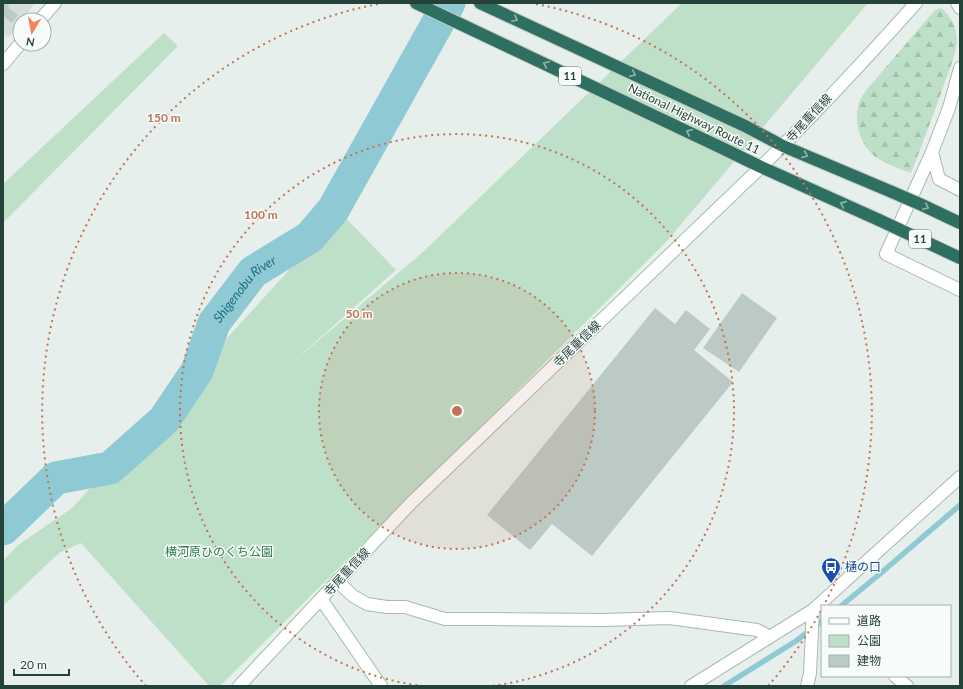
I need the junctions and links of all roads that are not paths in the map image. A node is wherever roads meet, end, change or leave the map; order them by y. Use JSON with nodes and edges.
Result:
{"nodes":[{"id":1,"x":55,"y":3,"type":"edge"},
{"id":2,"x":416,"y":3,"type":"edge"},
{"id":3,"x":480,"y":3,"type":"edge"},
{"id":4,"x":916,"y":3,"type":"edge"},
{"id":5,"x":957,"y":3,"type":"edge"},
{"id":6,"x":960,"y":8,"type":"edge"},
{"id":7,"x":47,"y":12,"type":"edge"},
{"id":8,"x":13,"y":52,"type":"edge"},
{"id":9,"x":3,"y":64,"type":"edge"},
{"id":10,"x":960,"y":68,"type":"edge"},
{"id":11,"x":783,"y":146,"type":"junction"},
{"id":12,"x":932,"y":152,"type":"junction"},
{"id":13,"x":762,"y":167,"type":"junction"},
{"id":14,"x":960,"y":190,"type":"edge"},
{"id":15,"x":960,"y":223,"type":"edge"},
{"id":16,"x":960,"y":258,"type":"edge"},
{"id":17,"x":960,"y":290,"type":"edge"},
{"id":18,"x":960,"y":477,"type":"edge"},
{"id":19,"x":337,"y":582,"type":"junction"},
{"id":20,"x":321,"y":599,"type":"junction"},
{"id":21,"x":826,"y":605,"type":"edge"},
{"id":22,"x":818,"y":613,"type":"edge"},
{"id":23,"x":770,"y":638,"type":"junction"},
{"id":24,"x":896,"y":677,"type":"edge"},
{"id":25,"x":239,"y":686,"type":"edge"},
{"id":26,"x":381,"y":686,"type":"edge"},
{"id":27,"x":691,"y":686,"type":"edge"},
{"id":28,"x":807,"y":686,"type":"edge"},
{"id":29,"x":907,"y":686,"type":"edge"}],
"edges":[{"from":1,"to":7,"type":"street"},
{"from":13,"to":2,"type":"highway","name":"National Highway Route 11","number":"11","one_way":true},
{"from":3,"to":11,"type":"highway","name":"National Highway Route 11","number":"11","one_way":true},
{"from":4,"to":11,"type":"street","name":"寺尾重信線"},
{"from":5,"to":6,"type":"street"},
{"from":8,"to":9,"type":"street"},
{"from":10,"to":12,"type":"street"},
{"from":11,"to":13,"type":"street","name":"寺尾重信線"},
{"from":11,"to":15,"type":"highway","name":"National Highway Route 11","number":"11","one_way":true,"bridge":true},
{"from":12,"to":14,"type":"street"},
{"from":12,"to":17,"type":"street"},
{"from":16,"to":13,"type":"highway","name":"National Highway Route 11","number":"11","one_way":true,"bridge":true},
{"from":13,"to":19,"type":"street","name":"寺尾重信線"},
{"from":18,"to":21,"type":"street"},
{"from":19,"to":20,"type":"street","name":"寺尾重信線"},
{"from":19,"to":23,"type":"street"},
{"from":20,"to":25,"type":"street","name":"寺尾重信線"},
{"from":20,"to":26,"type":"street"},
{"from":22,"to":23,"type":"street"},
{"from":22,"to":28,"type":"street"},
{"from":23,"to":27,"type":"street"},
{"from":24,"to":29,"type":"street"}]}
